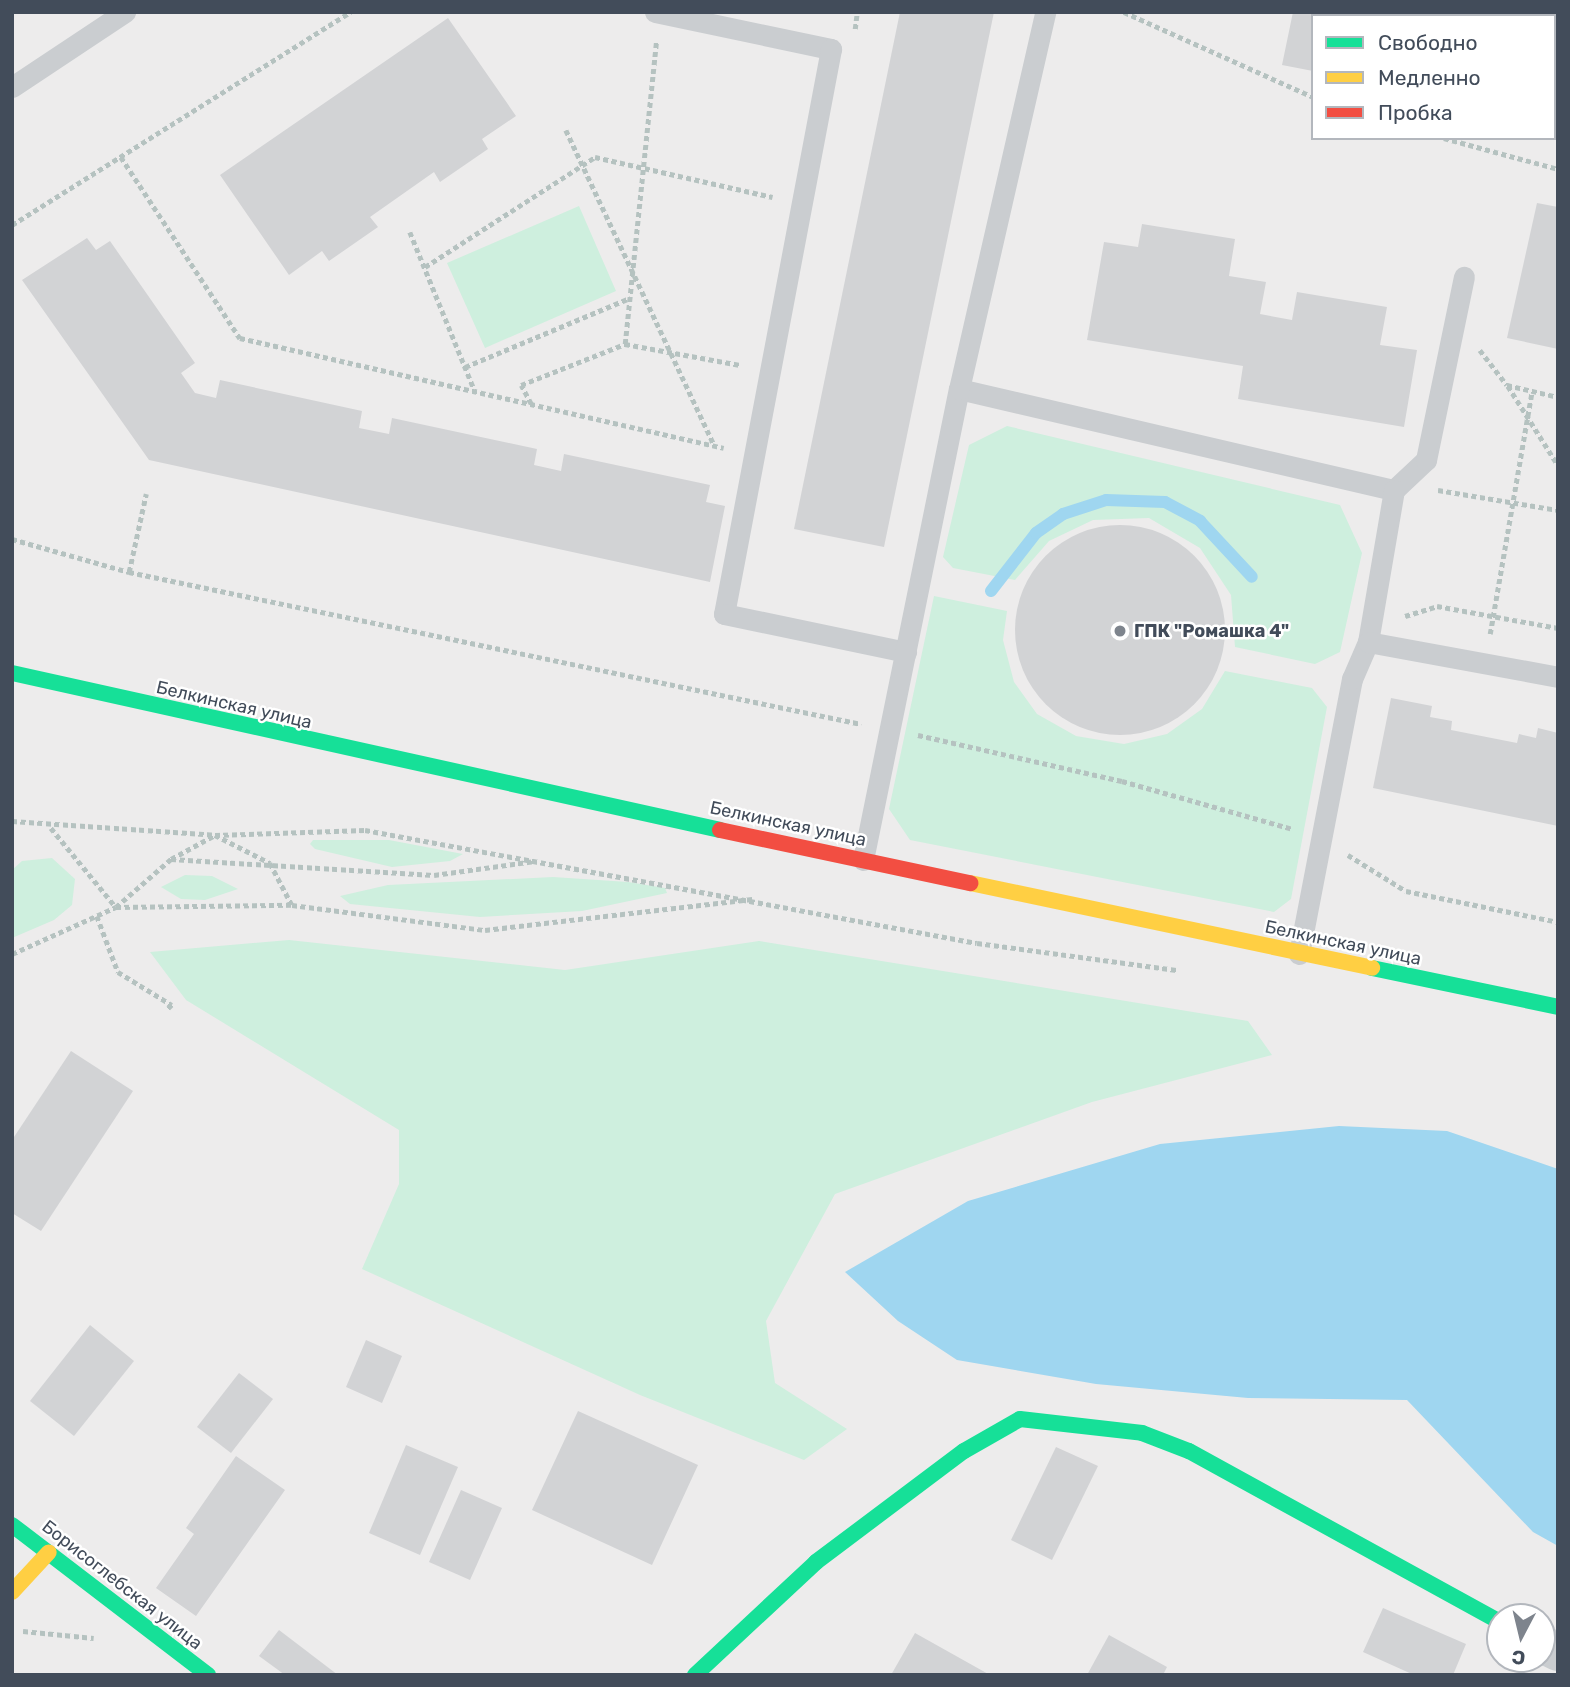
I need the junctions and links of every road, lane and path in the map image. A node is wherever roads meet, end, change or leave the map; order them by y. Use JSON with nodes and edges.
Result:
{"nodes":[{"id":1,"x":125,"y":12,"type":"edge"},
{"id":2,"x":350,"y":12,"type":"edge"},
{"id":3,"x":1045,"y":12,"type":"edge"},
{"id":4,"x":1125,"y":12,"type":"edge"},
{"id":5,"x":657,"y":13,"type":"edge"},
{"id":6,"x":12,"y":87,"type":"edge"},
{"id":7,"x":1311,"y":96,"type":"edge"},
{"id":8,"x":566,"y":130,"type":"dead end"},
{"id":9,"x":1451,"y":140,"type":"edge"},
{"id":10,"x":121,"y":156,"type":"junction"},
{"id":11,"x":583,"y":163,"type":"junction"},
{"id":12,"x":643,"y":166,"type":"junction"},
{"id":13,"x":1558,"y":169,"type":"edge"},
{"id":14,"x":804,"y":205,"type":"junction"},
{"id":15,"x":12,"y":225,"type":"edge"},
{"id":16,"x":410,"y":232,"type":"dead end"},
{"id":17,"x":425,"y":267,"type":"junction"},
{"id":18,"x":633,"y":267,"type":"junction"},
{"id":19,"x":1464,"y":277,"type":"dead end"},
{"id":20,"x":630,"y":299,"type":"junction"},
{"id":21,"x":1452,"y":337,"type":"junction"},
{"id":22,"x":625,"y":344,"type":"junction"},
{"id":23,"x":671,"y":354,"type":"junction"},
{"id":24,"x":465,"y":367,"type":"junction"},
{"id":25,"x":771,"y":371,"type":"junction"},
{"id":26,"x":1507,"y":386,"type":"junction"},
{"id":27,"x":959,"y":389,"type":"junction"},
{"id":28,"x":475,"y":392,"type":"junction"},
{"id":29,"x":1532,"y":392,"type":"junction"},
{"id":30,"x":1558,"y":397,"type":"edge"},
{"id":31,"x":531,"y":404,"type":"junction"},
{"id":32,"x":1528,"y":414,"type":"junction"},
{"id":33,"x":714,"y":446,"type":"junction"},
{"id":34,"x":755,"y":455,"type":"junction"},
{"id":35,"x":1558,"y":465,"type":"edge"},
{"id":36,"x":1394,"y":491,"type":"junction"},
{"id":37,"x":146,"y":494,"type":"dead end"},
{"id":38,"x":1513,"y":502,"type":"junction"},
{"id":39,"x":1558,"y":510,"type":"edge"},
{"id":40,"x":12,"y":539,"type":"edge"},
{"id":41,"x":129,"y":572,"type":"junction"},
{"id":42,"x":1493,"y":616,"type":"junction"},
{"id":43,"x":1558,"y":628,"type":"edge"},
{"id":44,"x":1369,"y":634,"type":"junction"},
{"id":45,"x":906,"y":652,"type":"junction"},
{"id":46,"x":1485,"y":664,"type":"junction"},
{"id":47,"x":12,"y":673,"type":"edge"},
{"id":48,"x":1558,"y":677,"type":"edge"},
{"id":49,"x":889,"y":730,"type":"junction"},
{"id":50,"x":12,"y":821,"type":"edge"},
{"id":51,"x":50,"y":827,"type":"junction"},
{"id":52,"x":215,"y":835,"type":"junction"},
{"id":53,"x":1321,"y":839,"type":"junction"},
{"id":54,"x":171,"y":859,"type":"junction"},
{"id":55,"x":539,"y":860,"type":"junction"},
{"id":56,"x":863,"y":860,"type":"junction"},
{"id":57,"x":270,"y":863,"type":"junction"},
{"id":58,"x":756,"y":898,"type":"junction"},
{"id":59,"x":292,"y":905,"type":"junction"},
{"id":60,"x":116,"y":907,"type":"junction"},
{"id":61,"x":97,"y":916,"type":"junction"},
{"id":62,"x":1558,"y":922,"type":"edge"},
{"id":63,"x":12,"y":954,"type":"edge"},
{"id":64,"x":1300,"y":954,"type":"junction"},
{"id":65,"x":1193,"y":972,"type":"dead end"},
{"id":66,"x":1558,"y":1007,"type":"edge"},
{"id":67,"x":168,"y":1009,"type":"dead end"},
{"id":68,"x":12,"y":1525,"type":"edge"},
{"id":69,"x":49,"y":1552,"type":"junction"},
{"id":70,"x":12,"y":1592,"type":"edge"},
{"id":71,"x":1486,"y":1614,"type":"edge"},
{"id":72,"x":208,"y":1675,"type":"edge"},
{"id":73,"x":695,"y":1675,"type":"edge"}],
"edges":[{"from":1,"to":6,"type":"lane"},
{"from":2,"to":10,"type":"path"},
{"from":3,"to":27,"type":"lane"},
{"from":4,"to":7,"type":"path"},
{"from":5,"to":12,"type":"path"},
{"from":5,"to":14,"type":"lane"},
{"from":8,"to":11,"type":"path"},
{"from":9,"to":13,"type":"path"},
{"from":10,"to":15,"type":"path"},
{"from":10,"to":28,"type":"path"},
{"from":11,"to":12,"type":"path"},
{"from":11,"to":17,"type":"path"},
{"from":11,"to":18,"type":"path"},
{"from":12,"to":14,"type":"path"},
{"from":12,"to":18,"type":"path"},
{"from":14,"to":25,"type":"lane"},
{"from":16,"to":17,"type":"path"},
{"from":17,"to":24,"type":"path"},
{"from":18,"to":20,"type":"path"},
{"from":18,"to":23,"type":"path"},
{"from":19,"to":21,"type":"lane"},
{"from":20,"to":22,"type":"path"},
{"from":20,"to":24,"type":"path"},
{"from":21,"to":26,"type":"path"},
{"from":21,"to":36,"type":"lane"},
{"from":22,"to":23,"type":"path"},
{"from":22,"to":31,"type":"path"},
{"from":23,"to":25,"type":"path"},
{"from":23,"to":33,"type":"path"},
{"from":24,"to":28,"type":"path"},
{"from":25,"to":34,"type":"lane"},
{"from":26,"to":29,"type":"path"},
{"from":26,"to":32,"type":"path"},
{"from":27,"to":36,"type":"lane"},
{"from":27,"to":45,"type":"lane"},
{"from":28,"to":31,"type":"path"},
{"from":29,"to":30,"type":"path"},
{"from":29,"to":32,"type":"path"},
{"from":31,"to":33,"type":"path"},
{"from":32,"to":35,"type":"path"},
{"from":32,"to":38,"type":"path"},
{"from":33,"to":34,"type":"path"},
{"from":34,"to":45,"type":"lane"},
{"from":36,"to":38,"type":"path"},
{"from":36,"to":44,"type":"lane"},
{"from":37,"to":41,"type":"path"},
{"from":38,"to":39,"type":"path"},
{"from":38,"to":42,"type":"path"},
{"from":40,"to":41,"type":"path"},
{"from":41,"to":49,"type":"path"},
{"from":42,"to":43,"type":"path"},
{"from":42,"to":44,"type":"path"},
{"from":42,"to":46,"type":"path"},
{"from":44,"to":46,"type":"lane"},
{"from":44,"to":53,"type":"lane"},
{"from":45,"to":49,"type":"lane"},
{"from":46,"to":48,"type":"lane"},
{"from":47,"to":56,"type":"street","name":"Белкинская улица"},
{"from":49,"to":53,"type":"path"},
{"from":49,"to":56,"type":"lane"},
{"from":50,"to":51,"type":"path"},
{"from":51,"to":52,"type":"path"},
{"from":51,"to":60,"type":"path"},
{"from":52,"to":54,"type":"path"},
{"from":52,"to":55,"type":"path"},
{"from":52,"to":57,"type":"path"},
{"from":53,"to":62,"type":"path"},
{"from":53,"to":64,"type":"lane"},
{"from":54,"to":57,"type":"path"},
{"from":54,"to":60,"type":"path"},
{"from":55,"to":57,"type":"path"},
{"from":55,"to":58,"type":"path"},
{"from":56,"to":64,"type":"street","name":"Белкинская улица"},
{"from":57,"to":59,"type":"path"},
{"from":58,"to":59,"type":"path"},
{"from":58,"to":65,"type":"path"},
{"from":59,"to":60,"type":"path"},
{"from":60,"to":61,"type":"path"},
{"from":61,"to":63,"type":"path"},
{"from":61,"to":67,"type":"path"},
{"from":64,"to":66,"type":"street","name":"Белкинская улица"},
{"from":68,"to":69,"type":"street","name":"Борисоглебская улица"},
{"from":69,"to":70,"type":"street"},
{"from":69,"to":72,"type":"street","name":"Борисоглебская улица"},
{"from":71,"to":73,"type":"street"}]}
